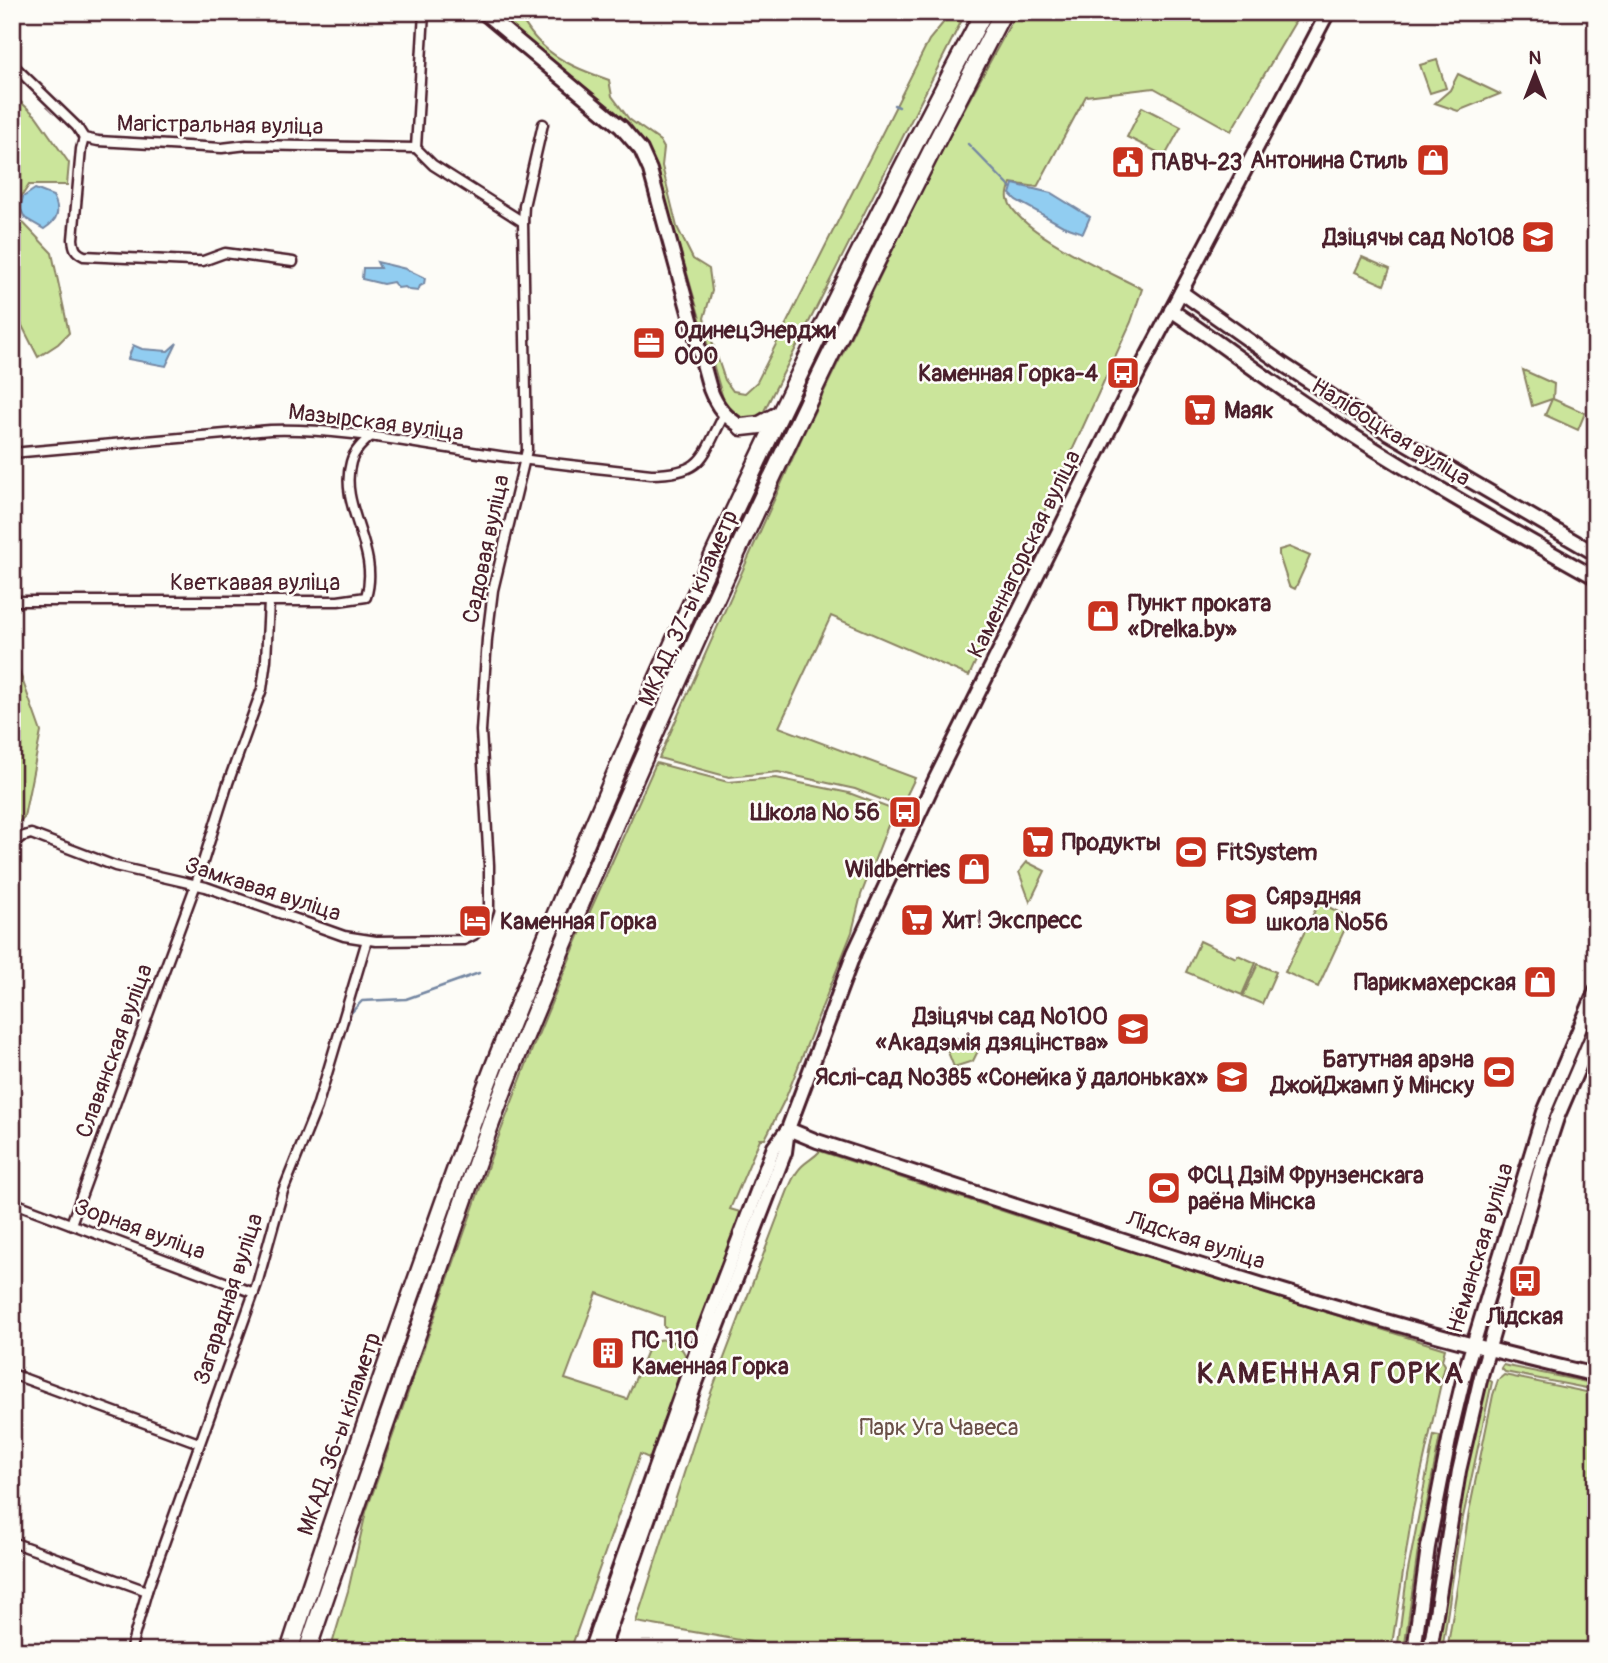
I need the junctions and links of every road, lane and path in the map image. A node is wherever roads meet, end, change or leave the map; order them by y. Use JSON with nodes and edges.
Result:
{"nodes":[{"id":1,"x":424,"y":12,"type":"edge"},
{"id":2,"x":483,"y":12,"type":"edge"},
{"id":3,"x":984,"y":12,"type":"edge"},
{"id":4,"x":1003,"y":12,"type":"edge"},
{"id":5,"x":1328,"y":12,"type":"edge"},
{"id":6,"x":12,"y":64,"type":"edge"},
{"id":7,"x":543,"y":124,"type":"dead end"},
{"id":8,"x":84,"y":138,"type":"junction"},
{"id":9,"x":416,"y":148,"type":"junction"},
{"id":10,"x":523,"y":222,"type":"junction"},
{"id":11,"x":293,"y":262,"type":"dead end"},
{"id":12,"x":1181,"y":292,"type":"junction"},
{"id":13,"x":1171,"y":310,"type":"junction"},
{"id":14,"x":724,"y":415,"type":"junction"},
{"id":15,"x":778,"y":415,"type":"junction"},
{"id":16,"x":743,"y":427,"type":"junction"},
{"id":17,"x":371,"y":436,"type":"junction"},
{"id":18,"x":12,"y":453,"type":"edge"},
{"id":19,"x":759,"y":456,"type":"junction"},
{"id":20,"x":524,"y":460,"type":"junction"},
{"id":21,"x":1596,"y":554,"type":"edge"},
{"id":22,"x":1596,"y":578,"type":"edge"},
{"id":23,"x":12,"y":601,"type":"edge"},
{"id":24,"x":269,"y":602,"type":"junction"},
{"id":25,"x":12,"y":844,"type":"edge"},
{"id":26,"x":195,"y":888,"type":"junction"},
{"id":27,"x":484,"y":925,"type":"joint"},
{"id":28,"x":367,"y":940,"type":"junction"},
{"id":29,"x":1596,"y":990,"type":"edge"},
{"id":30,"x":1596,"y":1027,"type":"edge"},
{"id":31,"x":1570,"y":1050,"type":"junction"},
{"id":32,"x":1583,"y":1056,"type":"junction"},
{"id":33,"x":788,"y":1129,"type":"junction"},
{"id":34,"x":12,"y":1202,"type":"edge"},
{"id":35,"x":71,"y":1224,"type":"junction"},
{"id":36,"x":433,"y":1232,"type":"joint"},
{"id":37,"x":451,"y":1238,"type":"joint"},
{"id":38,"x":254,"y":1293,"type":"junction"},
{"id":39,"x":1472,"y":1345,"type":"junction"},
{"id":40,"x":1489,"y":1350,"type":"junction"},
{"id":41,"x":12,"y":1374,"type":"edge"},
{"id":42,"x":1596,"y":1375,"type":"edge"},
{"id":43,"x":200,"y":1443,"type":"junction"},
{"id":44,"x":12,"y":1542,"type":"edge"},
{"id":45,"x":147,"y":1591,"type":"junction"},
{"id":46,"x":130,"y":1651,"type":"edge"},
{"id":47,"x":289,"y":1651,"type":"edge"},
{"id":48,"x":307,"y":1651,"type":"edge"},
{"id":49,"x":590,"y":1651,"type":"edge"},
{"id":50,"x":602,"y":1651,"type":"edge"},
{"id":51,"x":1414,"y":1651,"type":"edge"},
{"id":52,"x":1430,"y":1651,"type":"edge"}],
"edges":[{"from":1,"to":9,"type":"street"},
{"from":2,"to":14,"type":"main road"},
{"from":3,"to":15,"type":"highway","name":"МКАД, 37-ы кіламетр"},
{"from":4,"to":37,"type":"highway","name":"МКАД, 37-ы кіламетр"},
{"from":5,"to":12,"type":"main road","name":"Каменнагорская вуліца"},
{"from":6,"to":8,"type":"street","name":"Магістральная вуліца"},
{"from":7,"to":10,"type":"street","name":"Садовая вуліца"},
{"from":8,"to":9,"type":"street","name":"Магістральная вуліца"},
{"from":8,"to":11,"type":"street"},
{"from":9,"to":10,"type":"street"},
{"from":10,"to":20,"type":"street","name":"Садовая вуліца"},
{"from":12,"to":13,"type":"main road","name":"Каменнагорская вуліца"},
{"from":12,"to":21,"type":"main road","name":"Налібоцкая вуліца"},
{"from":13,"to":22,"type":"main road","name":"Налібоцкая вуліца"},
{"from":13,"to":33,"type":"main road","name":"Каменнагорская вуліца"},
{"from":14,"to":16,"type":"main road"},
{"from":14,"to":20,"type":"street","name":"Мазырская вуліца"},
{"from":15,"to":16,"type":"highway"},
{"from":15,"to":19,"type":"highway","name":"МКАД, 37-ы кіламетр"},
{"from":16,"to":19,"type":"highway"},
{"from":17,"to":18,"type":"street","name":"Мазырская вуліца"},
{"from":17,"to":20,"type":"street","name":"Мазырская вуліца"},
{"from":17,"to":24,"type":"street","name":"Кветкавая вуліца"},
{"from":19,"to":36,"type":"highway","name":"МКАД, 37-ы кіламетр"},
{"from":20,"to":27,"type":"street","name":"Садовая вуліца"},
{"from":23,"to":24,"type":"street","name":"Кветкавая вуліца"},
{"from":24,"to":26,"type":"street","name":"Славянская вуліца"},
{"from":25,"to":26,"type":"street","name":"Замкавая вуліца"},
{"from":26,"to":28,"type":"street","name":"Замкавая вуліца"},
{"from":26,"to":35,"type":"street","name":"Славянская вуліца"},
{"from":27,"to":28,"type":"street","name":"Замкавая вуліца"},
{"from":28,"to":38,"type":"street","name":"Загарадная вуліца"},
{"from":29,"to":31,"type":"main road","name":"Нёманская вуліца"},
{"from":30,"to":32,"type":"main road","name":"Нёманская вуліца"},
{"from":31,"to":32,"type":"main road"},
{"from":31,"to":39,"type":"main road","name":"Нёманская вуліца"},
{"from":32,"to":40,"type":"main road","name":"Нёманская вуліца"},
{"from":33,"to":39,"type":"main road","name":"Лідская вуліца"},
{"from":33,"to":49,"type":"main road","name":"Каменнагорская вуліца"},
{"from":33,"to":50,"type":"main road","name":"Каменнагорская вуліца"},
{"from":34,"to":35,"type":"street","name":"Зорная вуліца"},
{"from":35,"to":38,"type":"street","name":"Зорная вуліца"},
{"from":36,"to":47,"type":"highway","name":"МКАД, 36-ы кіламетр"},
{"from":37,"to":48,"type":"highway","name":"МКАД, 36-ы кіламетр"},
{"from":38,"to":43,"type":"street","name":"Загарадная вуліца"},
{"from":39,"to":40,"type":"main road","name":"Лідская вуліца"},
{"from":39,"to":51,"type":"main road","name":"Нёманская вуліца"},
{"from":40,"to":42,"type":"main road","name":"Лідская вуліца"},
{"from":40,"to":52,"type":"main road","name":"Нёманская вуліца"},
{"from":41,"to":43,"type":"street"},
{"from":43,"to":45,"type":"street","name":"Загарадная вуліца"},
{"from":44,"to":45,"type":"street"},
{"from":45,"to":46,"type":"street","name":"Загарадная вуліца"}]}
